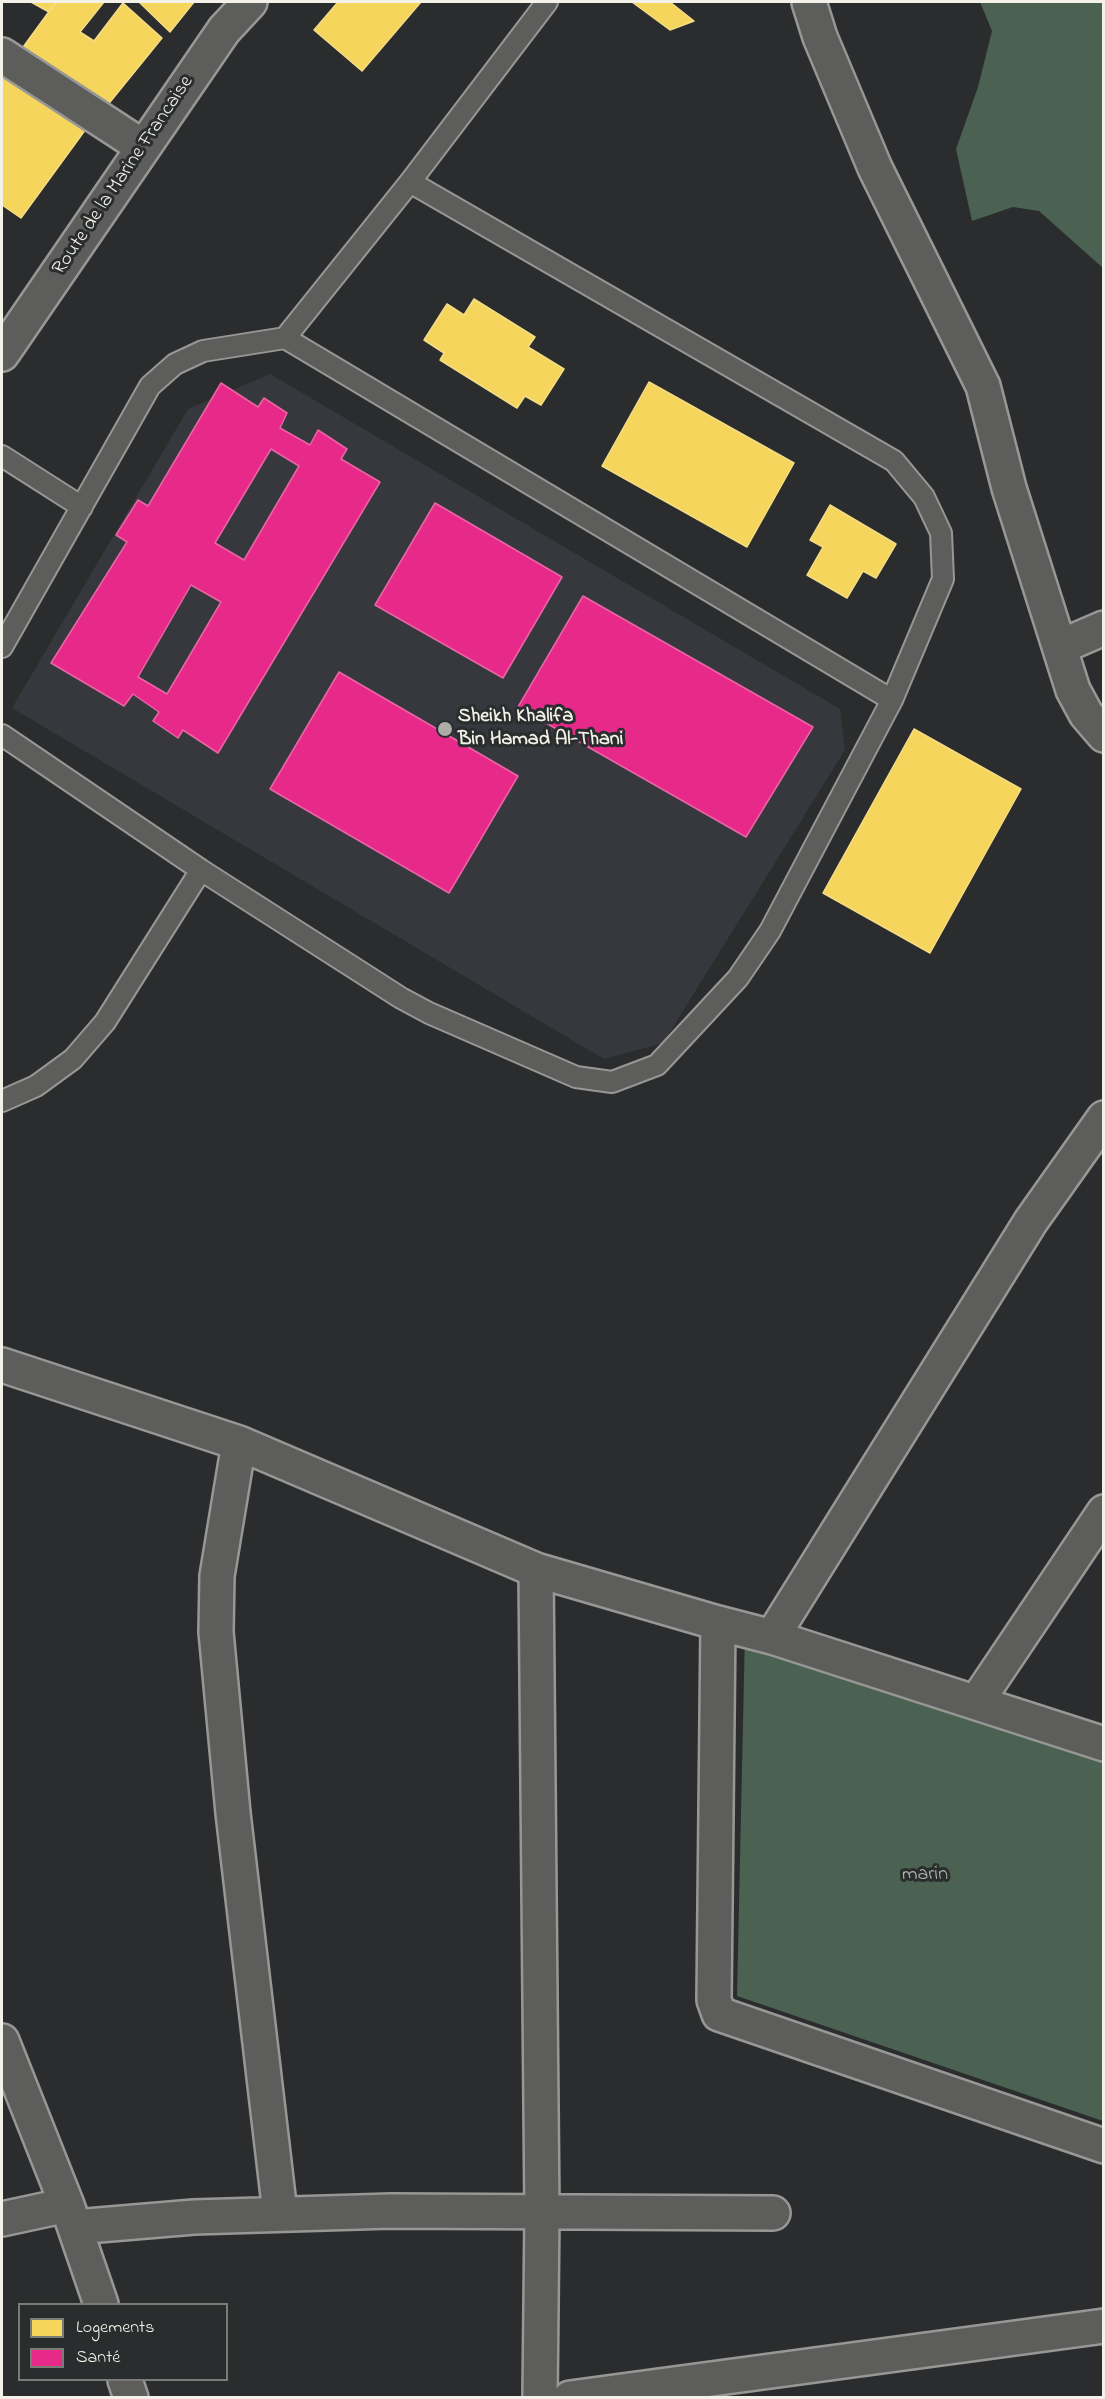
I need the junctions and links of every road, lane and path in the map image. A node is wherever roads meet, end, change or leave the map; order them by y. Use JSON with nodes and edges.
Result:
{"nodes":[{"id":1,"x":250,"y":2,"type":"edge"},
{"id":2,"x":547,"y":2,"type":"edge"},
{"id":3,"x":809,"y":2,"type":"edge"},
{"id":4,"x":220,"y":16,"type":"edge"},
{"id":5,"x":2,"y":55,"type":"edge"},
{"id":6,"x":143,"y":147,"type":"junction"},
{"id":7,"x":410,"y":182,"type":"junction"},
{"id":8,"x":285,"y":338,"type":"junction"},
{"id":9,"x":2,"y":354,"type":"edge"},
{"id":10,"x":2,"y":456,"type":"edge"},
{"id":11,"x":82,"y":507,"type":"junction"},
{"id":12,"x":1104,"y":628,"type":"edge"},
{"id":13,"x":2,"y":647,"type":"edge"},
{"id":14,"x":1060,"y":647,"type":"junction"},
{"id":15,"x":892,"y":700,"type":"junction"},
{"id":16,"x":2,"y":735,"type":"edge"},
{"id":17,"x":1104,"y":735,"type":"edge"},
{"id":18,"x":201,"y":870,"type":"junction"},
{"id":19,"x":2,"y":1101,"type":"edge"},
{"id":20,"x":1104,"y":1118,"type":"edge"},
{"id":21,"x":2,"y":1365,"type":"edge"},
{"id":22,"x":239,"y":1443,"type":"junction"},
{"id":23,"x":1104,"y":1512,"type":"edge"},
{"id":24,"x":536,"y":1570,"type":"junction"},
{"id":25,"x":717,"y":1623,"type":"junction"},
{"id":26,"x":772,"y":1636,"type":"junction"},
{"id":27,"x":977,"y":1701,"type":"junction"},
{"id":28,"x":1104,"y":1743,"type":"edge"},
{"id":29,"x":2,"y":2041,"type":"edge"},
{"id":30,"x":1104,"y":2146,"type":"edge"},
{"id":31,"x":280,"y":2213,"type":"junction"},
{"id":32,"x":542,"y":2213,"type":"junction"},
{"id":33,"x":773,"y":2213,"type":"dead end"},
{"id":34,"x":71,"y":2216,"type":"junction"},
{"id":35,"x":2,"y":2219,"type":"edge"},
{"id":36,"x":101,"y":2303,"type":"edge"},
{"id":37,"x":1104,"y":2326,"type":"edge"},
{"id":38,"x":126,"y":2381,"type":"edge"},
{"id":39,"x":131,"y":2397,"type":"edge"},
{"id":40,"x":540,"y":2397,"type":"edge"},
{"id":41,"x":570,"y":2397,"type":"edge"}],
"edges":[{"from":1,"to":4,"type":"street","name":"Route de la Marine Francaise"},
{"from":2,"to":7,"type":"lane"},
{"from":3,"to":14,"type":"street"},
{"from":4,"to":6,"type":"street","name":"Route de la Marine Francaise"},
{"from":5,"to":6,"type":"street"},
{"from":6,"to":9,"type":"street","name":"Route de la Marine Francaise"},
{"from":7,"to":8,"type":"lane"},
{"from":7,"to":15,"type":"lane"},
{"from":8,"to":11,"type":"lane"},
{"from":8,"to":15,"type":"lane"},
{"from":10,"to":11,"type":"lane"},
{"from":11,"to":13,"type":"lane"},
{"from":12,"to":14,"type":"street"},
{"from":14,"to":17,"type":"street"},
{"from":15,"to":18,"type":"lane"},
{"from":16,"to":18,"type":"lane"},
{"from":18,"to":19,"type":"lane"},
{"from":20,"to":26,"type":"street"},
{"from":21,"to":22,"type":"street"},
{"from":22,"to":24,"type":"street"},
{"from":22,"to":31,"type":"street"},
{"from":23,"to":27,"type":"street"},
{"from":24,"to":25,"type":"street"},
{"from":24,"to":32,"type":"street"},
{"from":25,"to":26,"type":"street"},
{"from":25,"to":30,"type":"street"},
{"from":26,"to":27,"type":"street"},
{"from":27,"to":28,"type":"street"},
{"from":29,"to":34,"type":"street"},
{"from":31,"to":32,"type":"street"},
{"from":31,"to":34,"type":"street"},
{"from":32,"to":33,"type":"street"},
{"from":32,"to":40,"type":"street"},
{"from":34,"to":35,"type":"street"},
{"from":34,"to":36,"type":"street"},
{"from":37,"to":41,"type":"street"},
{"from":38,"to":39,"type":"street"}]}
